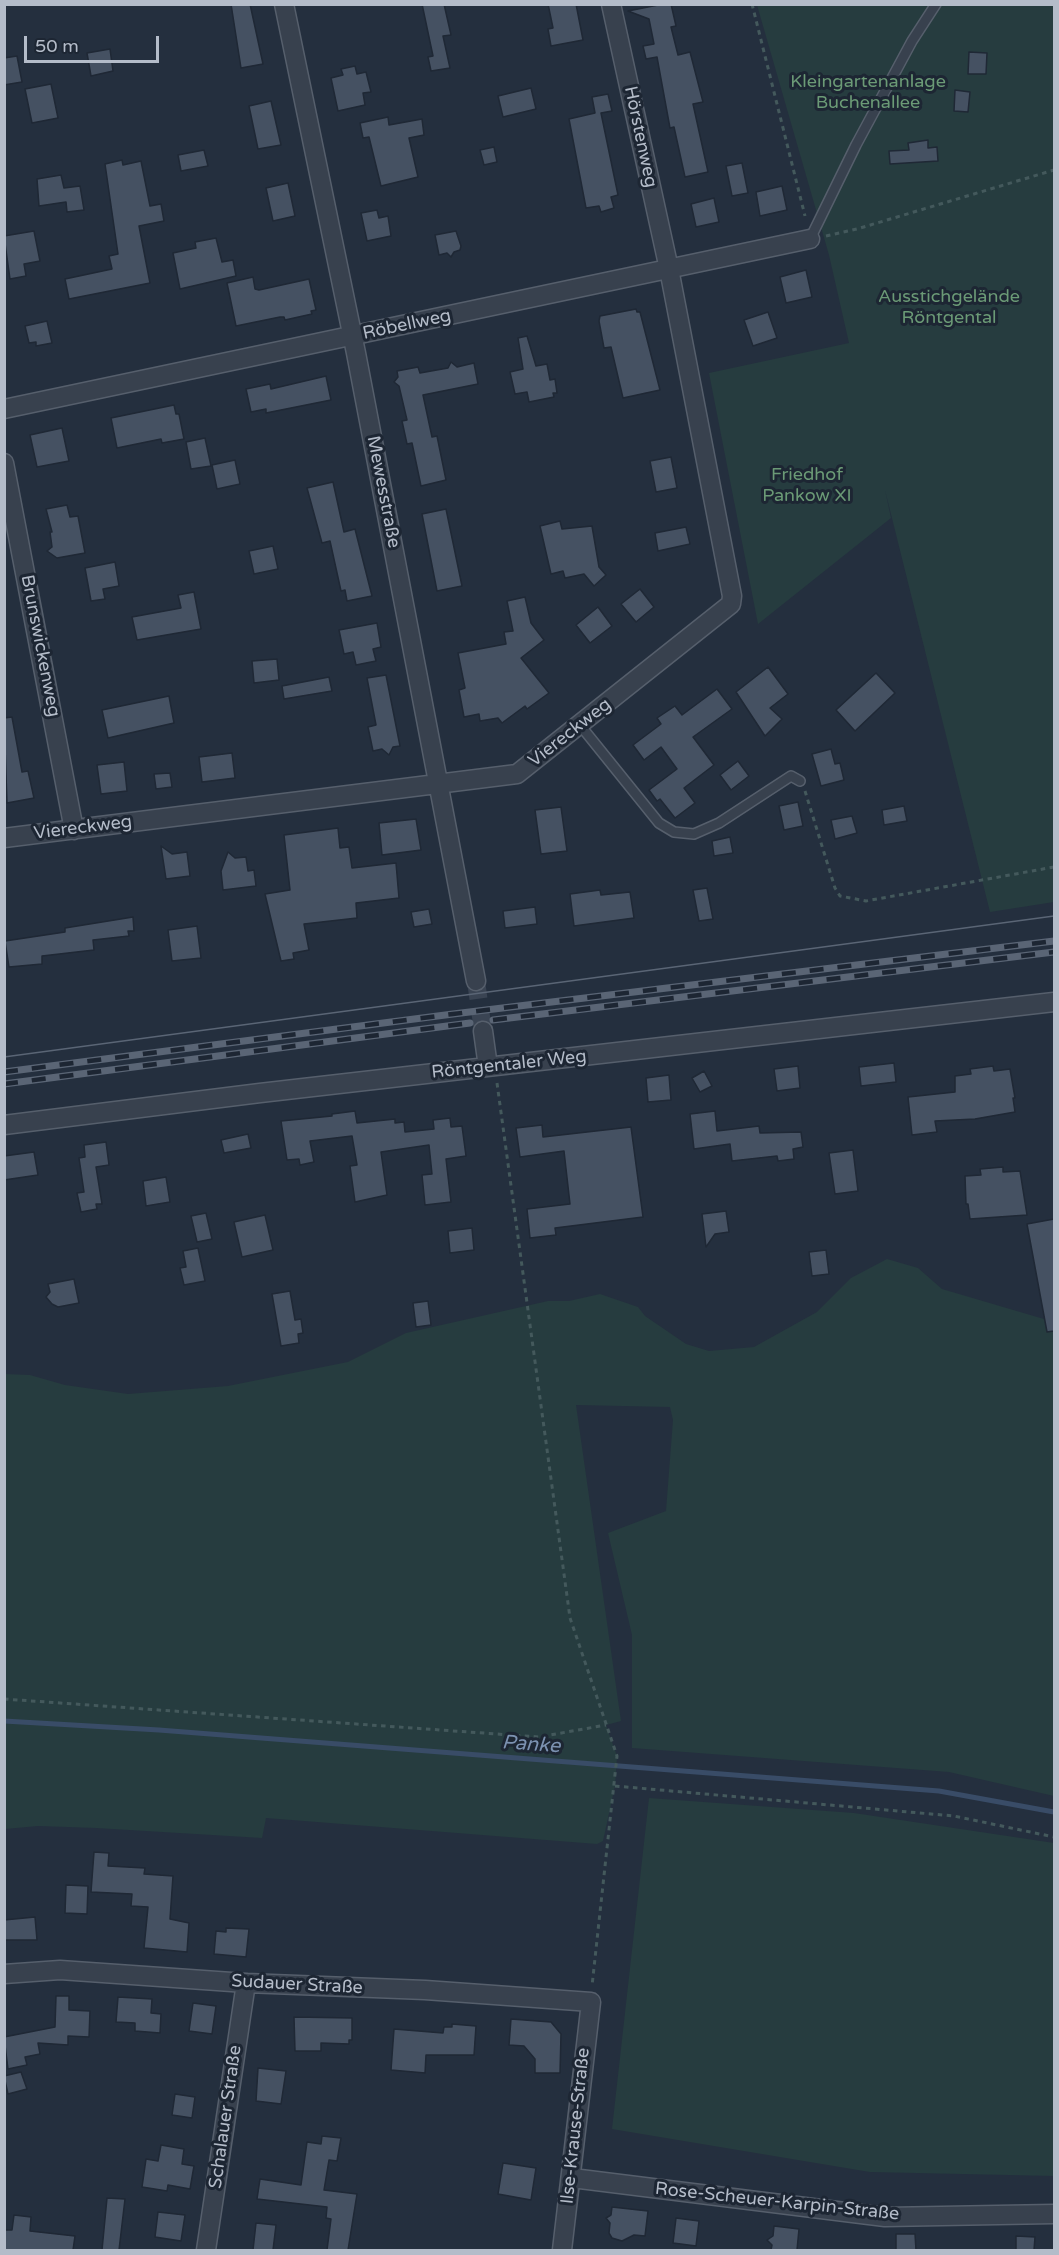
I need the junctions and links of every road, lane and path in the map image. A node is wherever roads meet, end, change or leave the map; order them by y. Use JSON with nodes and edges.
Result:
{"nodes":[{"id":1,"x":284,"y":4,"type":"edge"},
{"id":2,"x":611,"y":4,"type":"edge"},
{"id":3,"x":752,"y":4,"type":"edge"},
{"id":4,"x":936,"y":4,"type":"edge"},
{"id":5,"x":1054,"y":170,"type":"edge"},
{"id":6,"x":810,"y":239,"type":"junction"},
{"id":7,"x":669,"y":269,"type":"junction"},
{"id":8,"x":353,"y":337,"type":"junction"},
{"id":9,"x":4,"y":409,"type":"edge"},
{"id":10,"x":4,"y":463,"type":"edge"},
{"id":11,"x":579,"y":725,"type":"junction"},
{"id":12,"x":800,"y":781,"type":"joint"},
{"id":13,"x":438,"y":784,"type":"junction"},
{"id":14,"x":74,"y":830,"type":"junction"},
{"id":15,"x":4,"y":838,"type":"edge"},
{"id":16,"x":1054,"y":867,"type":"edge"},
{"id":17,"x":476,"y":981,"type":"tunnel mouth"},
{"id":18,"x":1054,"y":1002,"type":"edge"},
{"id":19,"x":483,"y":1031,"type":"tunnel mouth"},
{"id":20,"x":488,"y":1068,"type":"junction"},
{"id":21,"x":4,"y":1125,"type":"edge"},
{"id":22,"x":4,"y":1700,"type":"edge"},
{"id":23,"x":606,"y":1725,"type":"junction"},
{"id":24,"x":615,"y":1786,"type":"junction"},
{"id":25,"x":1054,"y":1837,"type":"edge"},
{"id":26,"x":4,"y":1974,"type":"edge"},
{"id":27,"x":246,"y":1983,"type":"junction"},
{"id":28,"x":591,"y":2002,"type":"junction"},
{"id":29,"x":572,"y":2178,"type":"junction"},
{"id":30,"x":1054,"y":2214,"type":"edge"},
{"id":31,"x":206,"y":2250,"type":"edge"},
{"id":32,"x":562,"y":2250,"type":"edge"}],
"edges":[{"from":1,"to":8,"type":"street","name":"Mewesstraße"},
{"from":2,"to":7,"type":"street","name":"Hörstenweg"},
{"from":3,"to":6,"type":"path"},
{"from":4,"to":6,"type":"lane"},
{"from":5,"to":6,"type":"path"},
{"from":6,"to":7,"type":"street","name":"Röbellweg"},
{"from":7,"to":8,"type":"street","name":"Röbellweg"},
{"from":7,"to":11,"type":"street","name":"Viereckweg"},
{"from":8,"to":9,"type":"street","name":"Röbellweg"},
{"from":8,"to":13,"type":"street","name":"Mewesstraße"},
{"from":10,"to":14,"type":"street","name":"Brunswickenweg"},
{"from":11,"to":12,"type":"lane"},
{"from":11,"to":13,"type":"street","name":"Viereckweg"},
{"from":12,"to":16,"type":"path"},
{"from":13,"to":14,"type":"street","name":"Viereckweg"},
{"from":13,"to":17,"type":"street","name":"Mewesstraße"},
{"from":14,"to":15,"type":"street","name":"Viereckweg"},
{"from":18,"to":20,"type":"street","name":"Röntgentaler Weg"},
{"from":19,"to":20,"type":"street"},
{"from":20,"to":21,"type":"street","name":"Röntgentaler Weg"},
{"from":20,"to":23,"type":"path"},
{"from":22,"to":23,"type":"path"},
{"from":23,"to":24,"type":"path"},
{"from":24,"to":25,"type":"path"},
{"from":24,"to":28,"type":"path"},
{"from":26,"to":27,"type":"street","name":"Sudauer Straße"},
{"from":27,"to":28,"type":"street","name":"Sudauer Straße"},
{"from":27,"to":31,"type":"street","name":"Schalauer Straße"},
{"from":28,"to":29,"type":"street","name":"Ilse-Krause-Straße"},
{"from":29,"to":30,"type":"street","name":"Rose-Scheuer-Karpin-Straße"},
{"from":29,"to":32,"type":"street","name":"Ilse-Krause-Straße"}]}
